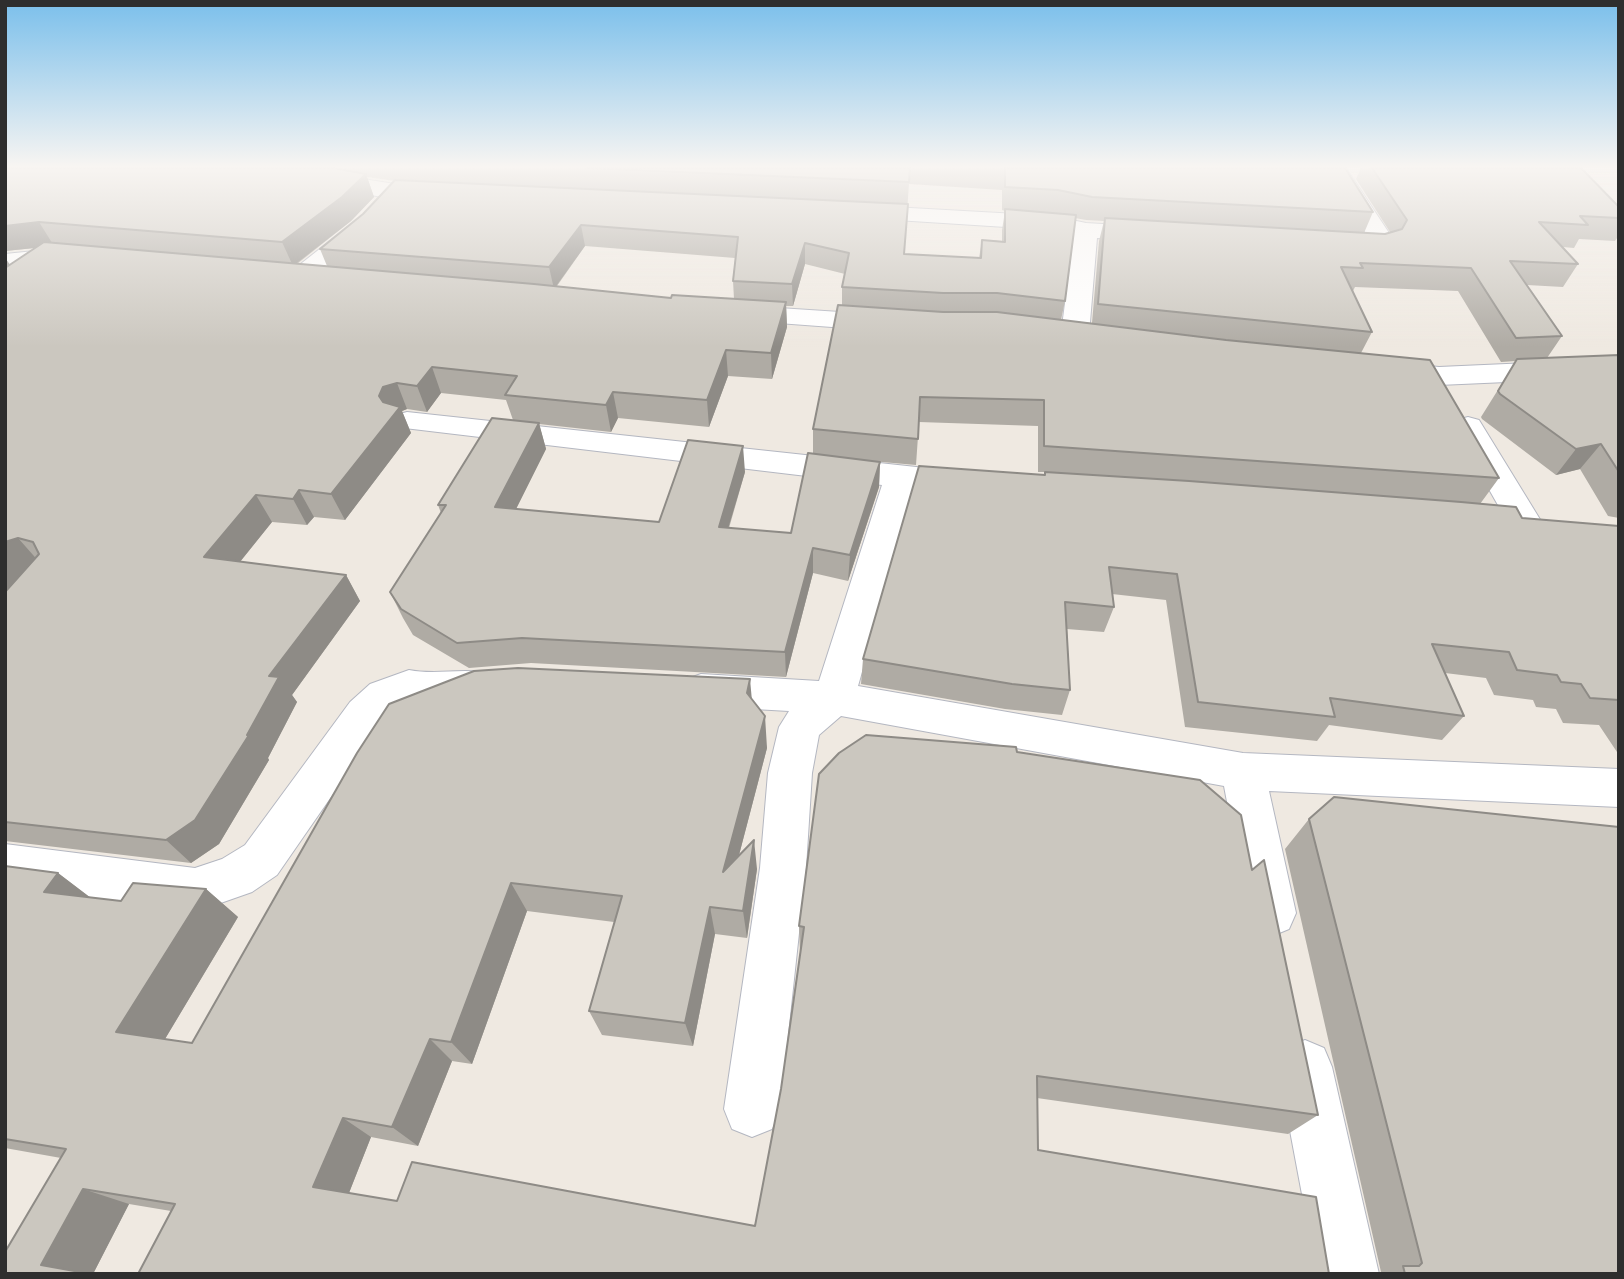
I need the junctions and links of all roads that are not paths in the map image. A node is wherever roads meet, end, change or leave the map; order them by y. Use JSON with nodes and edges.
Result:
{"nodes":[{"id":1,"x":361,"y":228,"type":"edge"},
{"id":2,"x":1075,"y":228,"type":"edge"},
{"id":3,"x":1372,"y":228,"type":"edge"},
{"id":4,"x":1086,"y":230,"type":"junction"},
{"id":5,"x":1168,"y":235,"type":"edge"},
{"id":6,"x":1319,"y":243,"type":"edge"},
{"id":7,"x":94,"y":260,"type":"edge"},
{"id":8,"x":10,"y":273,"type":"edge"},
{"id":9,"x":270,"y":277,"type":"edge"},
{"id":10,"x":298,"y":279,"type":"junction"},
{"id":11,"x":339,"y":282,"type":"edge"},
{"id":12,"x":709,"y":312,"type":"edge"},
{"id":13,"x":916,"y":325,"type":"edge"},
{"id":14,"x":1048,"y":331,"type":"edge"},
{"id":15,"x":1356,"y":368,"type":"edge"},
{"id":16,"x":1619,"y":369,"type":"edge"},
{"id":17,"x":1439,"y":376,"type":"junction"},
{"id":18,"x":407,"y":421,"type":"dead end"},
{"id":19,"x":901,"y":477,"type":"junction"},
{"id":20,"x":995,"y":483,"type":"edge"},
{"id":21,"x":1483,"y":518,"type":"edge"},
{"id":22,"x":519,"y":683,"type":"edge"},
{"id":23,"x":660,"y":689,"type":"edge"},
{"id":24,"x":834,"y":698,"type":"junction"},
{"id":25,"x":1243,"y":771,"type":"junction"},
{"id":26,"x":1619,"y":788,"type":"edge"},
{"id":27,"x":5,"y":864,"type":"edge"},
{"id":28,"x":1283,"y":961,"type":"edge"},
{"id":29,"x":1294,"y":1016,"type":"edge"},
{"id":30,"x":751,"y":1109,"type":"dead end"},
{"id":31,"x":1348,"y":1274,"type":"edge"}],
"edges":[{"from":1,"to":10,"type":"street"},
{"from":2,"to":4,"type":"street"},
{"from":3,"to":6,"type":"street"},
{"from":4,"to":5,"type":"street"},
{"from":4,"to":14,"type":"street"},
{"from":7,"to":8,"type":"street"},
{"from":9,"to":10,"type":"street"},
{"from":10,"to":11,"type":"street"},
{"from":12,"to":13,"type":"street"},
{"from":15,"to":17,"type":"street"},
{"from":16,"to":17,"type":"street"},
{"from":17,"to":21,"type":"street"},
{"from":18,"to":19,"type":"street"},
{"from":19,"to":20,"type":"street"},
{"from":19,"to":24,"type":"street"},
{"from":22,"to":27,"type":"street"},
{"from":23,"to":24,"type":"street"},
{"from":24,"to":25,"type":"street"},
{"from":24,"to":30,"type":"street"},
{"from":25,"to":26,"type":"street"},
{"from":25,"to":28,"type":"street"},
{"from":29,"to":31,"type":"street"}]}
